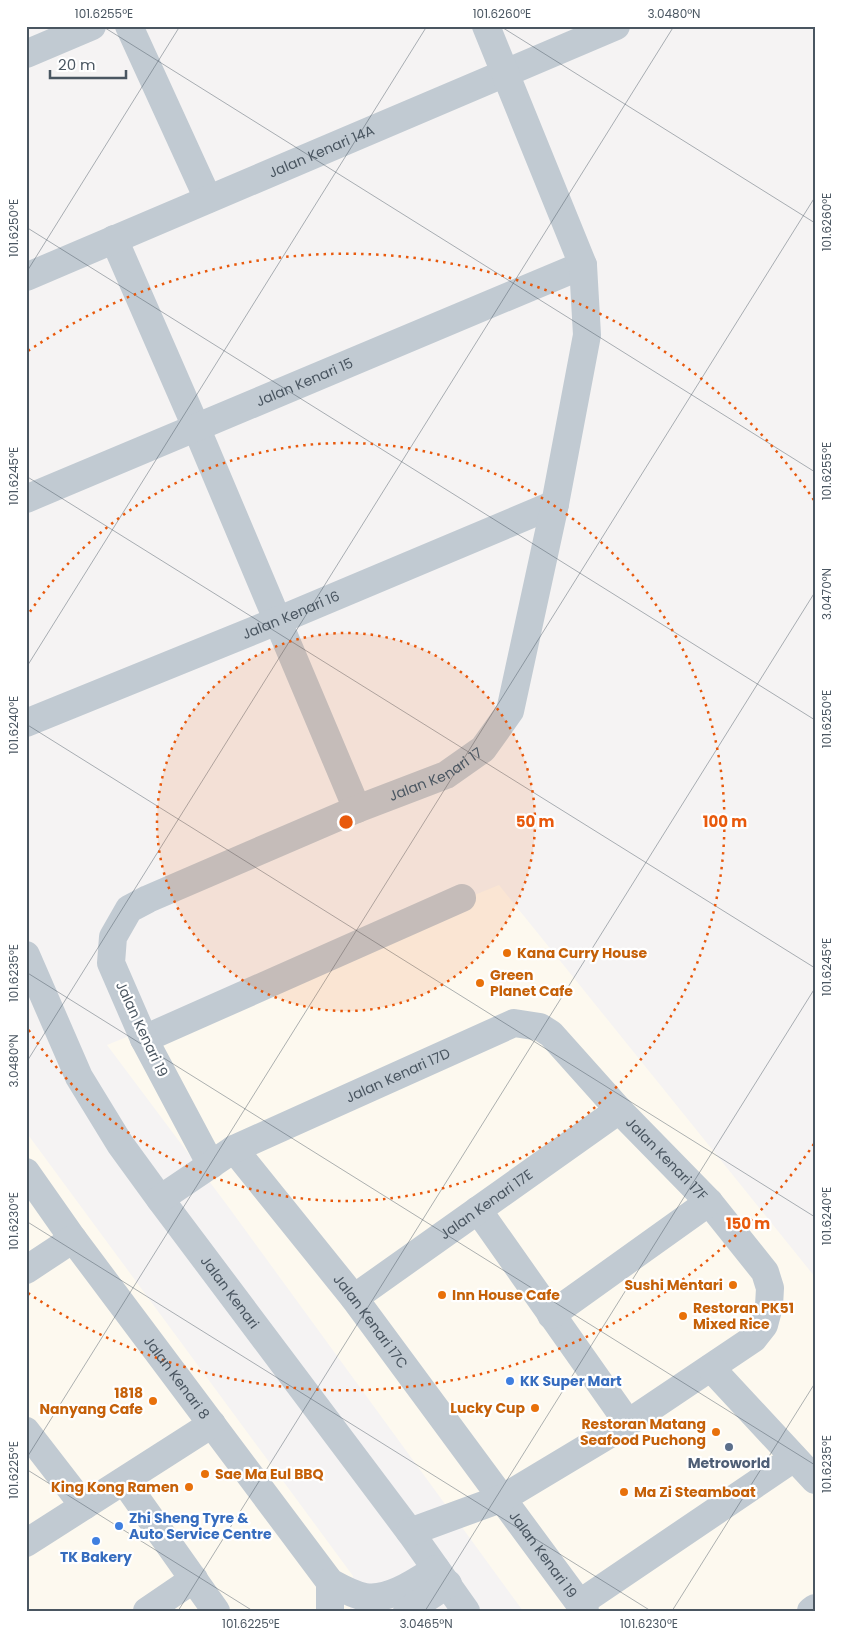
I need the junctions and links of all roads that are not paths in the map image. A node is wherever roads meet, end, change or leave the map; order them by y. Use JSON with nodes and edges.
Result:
{"nodes":[{"id":1,"x":92,"y":26,"type":"edge"},
{"id":2,"x":129,"y":26,"type":"edge"},
{"id":3,"x":486,"y":26,"type":"edge"},
{"id":4,"x":616,"y":26,"type":"edge"},
{"id":5,"x":26,"y":54,"type":"edge"},
{"id":6,"x":506,"y":72,"type":"junction"},
{"id":7,"x":208,"y":199,"type":"junction"},
{"id":8,"x":114,"y":240,"type":"junction"},
{"id":9,"x":583,"y":265,"type":"junction"},
{"id":10,"x":26,"y":277,"type":"edge"},
{"id":11,"x":196,"y":427,"type":"junction"},
{"id":12,"x":26,"y":499,"type":"edge"},
{"id":13,"x":554,"y":504,"type":"junction"},
{"id":14,"x":277,"y":621,"type":"junction"},
{"id":15,"x":26,"y":723,"type":"edge"},
{"id":16,"x":357,"y":809,"type":"junction"},
{"id":17,"x":148,"y":898,"type":"joint"},
{"id":18,"x":462,"y":898,"type":"dead end"},
{"id":19,"x":27,"y":957,"type":"edge"},
{"id":20,"x":144,"y":1039,"type":"junction"},
{"id":21,"x":619,"y":1110,"type":"junction"},
{"id":22,"x":234,"y":1150,"type":"junction"},
{"id":23,"x":210,"y":1165,"type":"junction"},
{"id":24,"x":26,"y":1172,"type":"edge"},
{"id":25,"x":160,"y":1199,"type":"junction"},
{"id":26,"x":709,"y":1202,"type":"junction"},
{"id":27,"x":478,"y":1210,"type":"junction"},
{"id":28,"x":73,"y":1239,"type":"junction"},
{"id":29,"x":26,"y":1270,"type":"edge"},
{"id":30,"x":354,"y":1298,"type":"junction"},
{"id":31,"x":551,"y":1315,"type":"junction"},
{"id":32,"x":711,"y":1368,"type":"junction"},
{"id":33,"x":628,"y":1423,"type":"junction"},
{"id":34,"x":212,"y":1424,"type":"junction"},
{"id":35,"x":26,"y":1431,"type":"edge"},
{"id":36,"x":794,"y":1458,"type":"junction"},
{"id":37,"x":124,"y":1480,"type":"junction"},
{"id":38,"x":815,"y":1480,"type":"edge"},
{"id":39,"x":503,"y":1498,"type":"junction"},
{"id":40,"x":84,"y":1506,"type":"junction"},
{"id":41,"x":410,"y":1532,"type":"junction"},
{"id":42,"x":26,"y":1543,"type":"edge"},
{"id":43,"x":442,"y":1577,"type":"junction"},
{"id":44,"x":194,"y":1579,"type":"junction"},
{"id":45,"x":330,"y":1582,"type":"junction"},
{"id":46,"x":583,"y":1607,"type":"edge"},
{"id":47,"x":815,"y":1608,"type":"edge"},
{"id":48,"x":147,"y":1611,"type":"edge"},
{"id":49,"x":216,"y":1611,"type":"edge"},
{"id":50,"x":330,"y":1611,"type":"edge"},
{"id":51,"x":407,"y":1611,"type":"edge"},
{"id":52,"x":466,"y":1611,"type":"edge"},
{"id":53,"x":811,"y":1611,"type":"edge"}],
"edges":[{"from":1,"to":5,"type":"street"},
{"from":2,"to":7,"type":"street"},
{"from":3,"to":6,"type":"street","name":"Jalan Kenari 17"},
{"from":4,"to":6,"type":"street","name":"Jalan Kenari 14A"},
{"from":6,"to":7,"type":"street","name":"Jalan Kenari 14A"},
{"from":6,"to":9,"type":"street","name":"Jalan Kenari 17"},
{"from":7,"to":8,"type":"street","name":"Jalan Kenari 14A"},
{"from":8,"to":10,"type":"street","name":"Jalan Kenari 14A"},
{"from":8,"to":11,"type":"street"},
{"from":9,"to":11,"type":"street","name":"Jalan Kenari 15"},
{"from":9,"to":13,"type":"street","name":"Jalan Kenari 17"},
{"from":11,"to":12,"type":"street","name":"Jalan Kenari 15"},
{"from":11,"to":14,"type":"street"},
{"from":13,"to":14,"type":"street","name":"Jalan Kenari 16"},
{"from":13,"to":16,"type":"street","name":"Jalan Kenari 17"},
{"from":14,"to":15,"type":"street","name":"Jalan Kenari 16"},
{"from":14,"to":16,"type":"street"},
{"from":16,"to":17,"type":"street","name":"Jalan Kenari 17"},
{"from":17,"to":20,"type":"street","name":"Jalan Kenari 19"},
{"from":18,"to":20,"type":"street"},
{"from":19,"to":25,"type":"street","name":"Jalan Kenari"},
{"from":20,"to":23,"type":"street","name":"Jalan Kenari 19"},
{"from":21,"to":22,"type":"street","name":"Jalan Kenari 17D"},
{"from":21,"to":26,"type":"street","name":"Jalan Kenari 17F"},
{"from":21,"to":27,"type":"street","name":"Jalan Kenari 17E"},
{"from":22,"to":23,"type":"street","name":"Jalan Kenari 17D"},
{"from":22,"to":30,"type":"street","name":"Jalan Kenari 17C"},
{"from":23,"to":25,"type":"street","name":"Jalan Kenari 17D"},
{"from":24,"to":28,"type":"street","name":"Jalan Kenari 8"},
{"from":25,"to":41,"type":"street","name":"Jalan Kenari"},
{"from":26,"to":31,"type":"street"},
{"from":26,"to":32,"type":"street","name":"Jalan Kenari 17F"},
{"from":27,"to":30,"type":"street","name":"Jalan Kenari 17E"},
{"from":27,"to":31,"type":"street"},
{"from":28,"to":29,"type":"street"},
{"from":28,"to":34,"type":"street","name":"Jalan Kenari 8"},
{"from":30,"to":39,"type":"street","name":"Jalan Kenari 17C"},
{"from":31,"to":33,"type":"street"},
{"from":32,"to":33,"type":"street","name":"Jalan Kenari 17F"},
{"from":32,"to":36,"type":"street"},
{"from":33,"to":39,"type":"street","name":"Jalan Kenari 17F"},
{"from":34,"to":37,"type":"street"},
{"from":34,"to":45,"type":"street","name":"Jalan Kenari 8"},
{"from":35,"to":40,"type":"street"},
{"from":36,"to":38,"type":"street"},
{"from":36,"to":46,"type":"street"},
{"from":37,"to":40,"type":"street"},
{"from":37,"to":44,"type":"street"},
{"from":39,"to":41,"type":"street","name":"Jalan Kenari 17F"},
{"from":39,"to":46,"type":"street","name":"Jalan Kenari 19"},
{"from":40,"to":42,"type":"street"},
{"from":41,"to":43,"type":"street","name":"Jalan Kenari"},
{"from":43,"to":45,"type":"street","name":"Jalan Kenari 8"},
{"from":43,"to":51,"type":"street"},
{"from":43,"to":52,"type":"street","name":"Jalan Kenari"},
{"from":44,"to":48,"type":"street"},
{"from":44,"to":49,"type":"street"},
{"from":45,"to":50,"type":"street"},
{"from":47,"to":53,"type":"street"}]}
